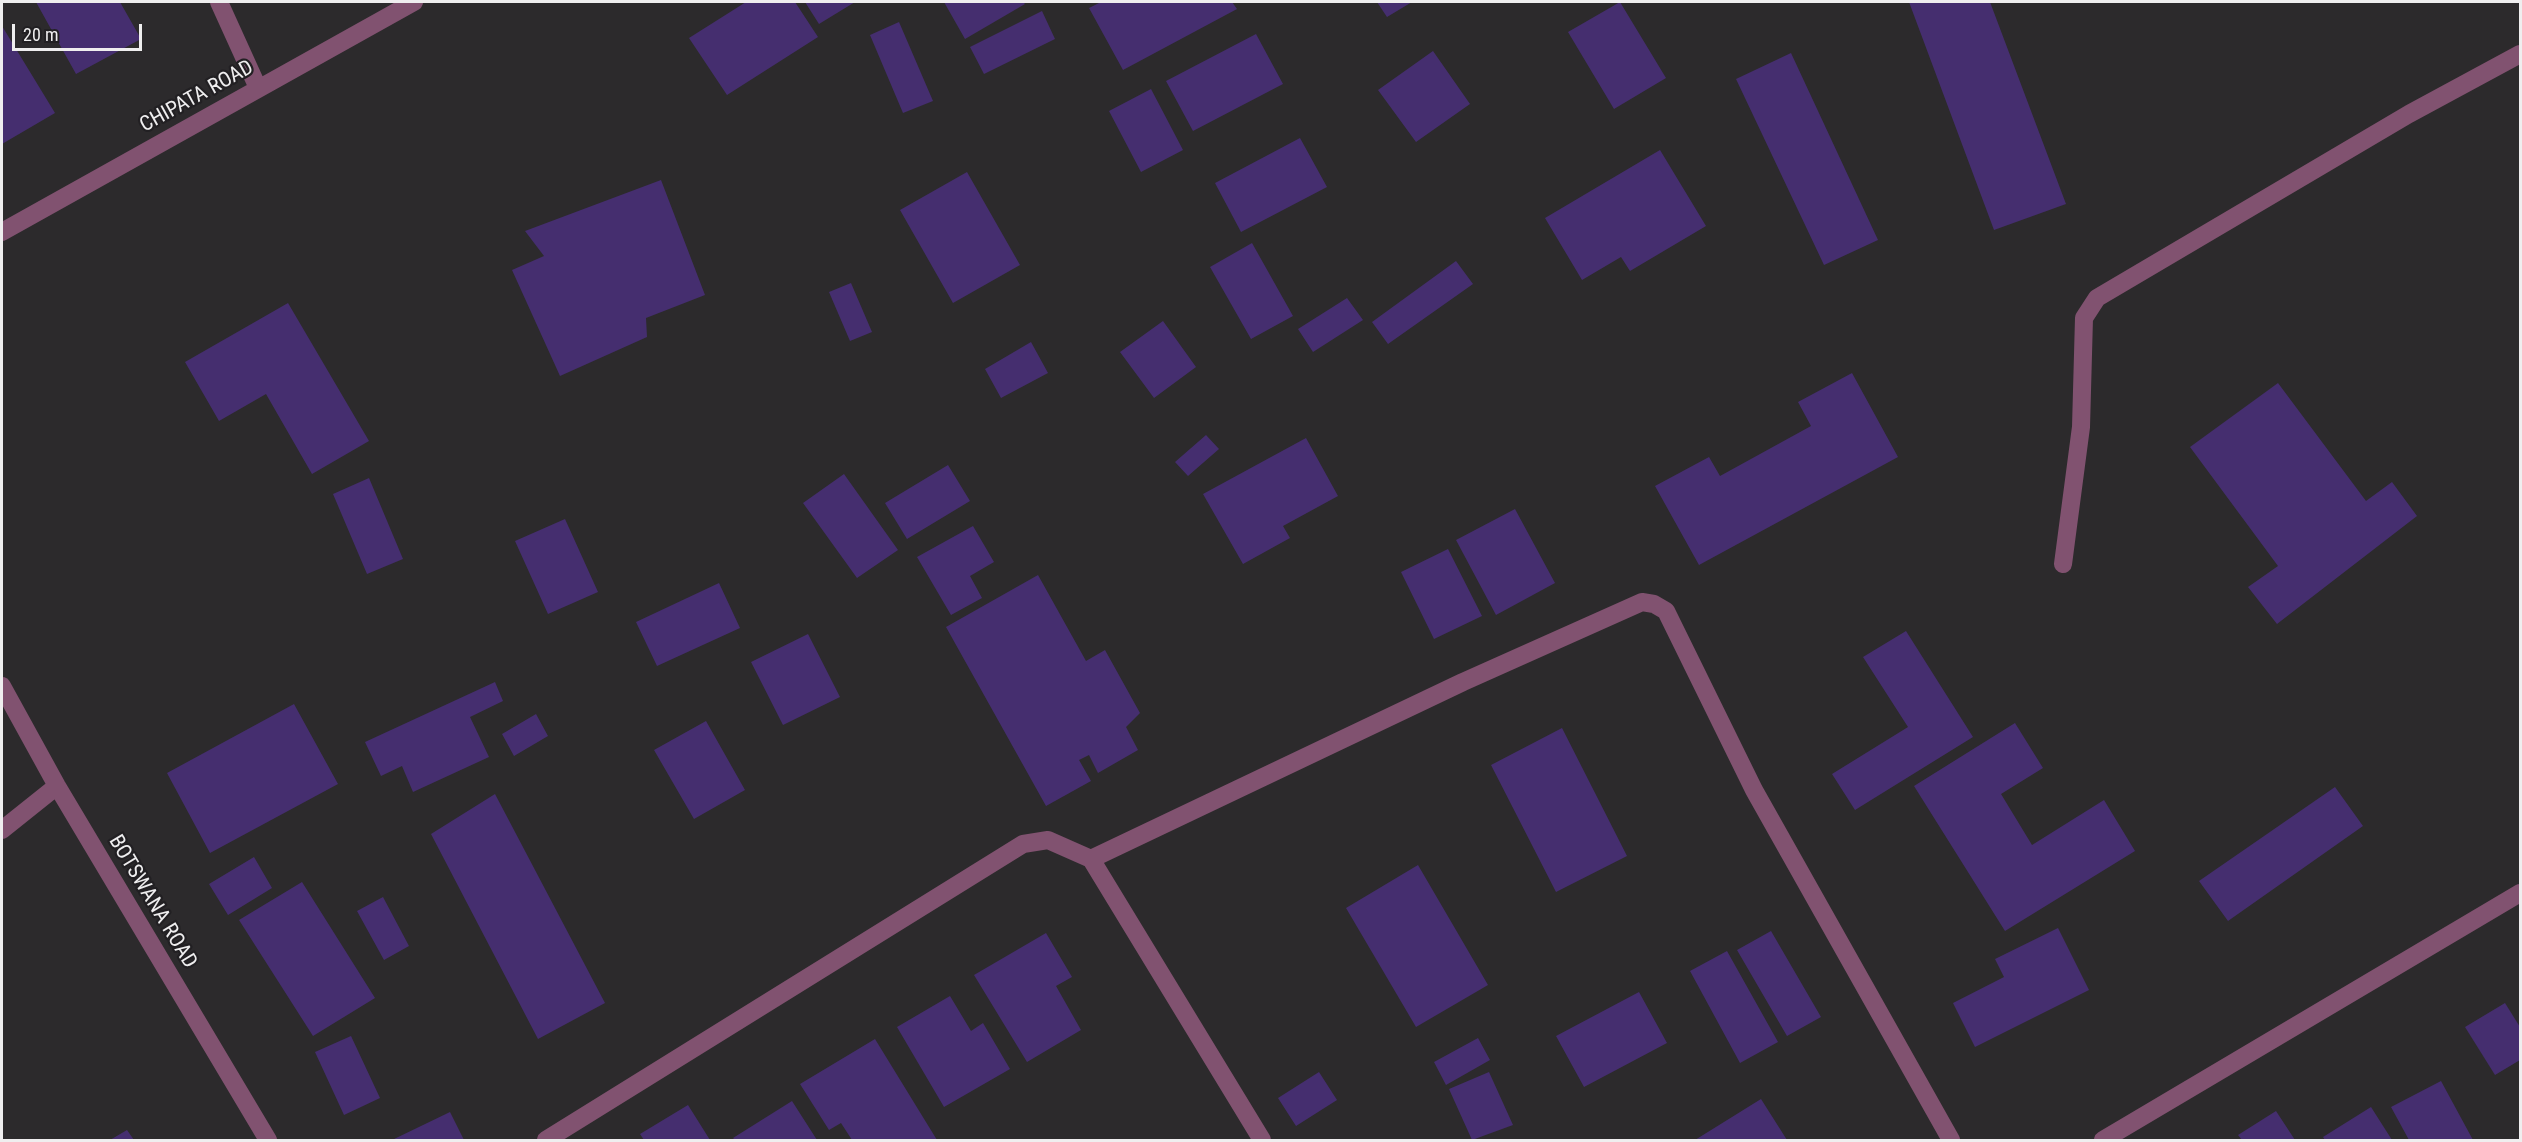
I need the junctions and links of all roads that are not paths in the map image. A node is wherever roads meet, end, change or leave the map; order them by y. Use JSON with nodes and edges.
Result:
{"nodes":[{"id":1,"x":219,"y":2,"type":"edge"},
{"id":2,"x":414,"y":2,"type":"edge"},
{"id":3,"x":2520,"y":54,"type":"edge"},
{"id":4,"x":258,"y":88,"type":"junction"},
{"id":5,"x":2,"y":232,"type":"edge"},
{"id":6,"x":2063,"y":564,"type":"dead end"},
{"id":7,"x":2,"y":686,"type":"edge"},
{"id":8,"x":57,"y":786,"type":"junction"},
{"id":9,"x":2,"y":830,"type":"edge"},
{"id":10,"x":1090,"y":859,"type":"junction"},
{"id":11,"x":2520,"y":893,"type":"edge"},
{"id":12,"x":267,"y":1140,"type":"edge"},
{"id":13,"x":546,"y":1140,"type":"edge"},
{"id":14,"x":1262,"y":1140,"type":"edge"},
{"id":15,"x":1951,"y":1140,"type":"edge"},
{"id":16,"x":2103,"y":1140,"type":"edge"}],
"edges":[{"from":1,"to":4,"type":"street"},
{"from":2,"to":4,"type":"street","name":"CHIPATA ROAD"},
{"from":3,"to":6,"type":"street"},
{"from":4,"to":5,"type":"street","name":"CHIPATA ROAD"},
{"from":7,"to":8,"type":"street","name":"BOTSWANA ROAD"},
{"from":8,"to":9,"type":"street"},
{"from":8,"to":12,"type":"street","name":"BOTSWANA ROAD"},
{"from":10,"to":13,"type":"street"},
{"from":10,"to":14,"type":"street"},
{"from":10,"to":15,"type":"street"},
{"from":11,"to":16,"type":"street"}]}
